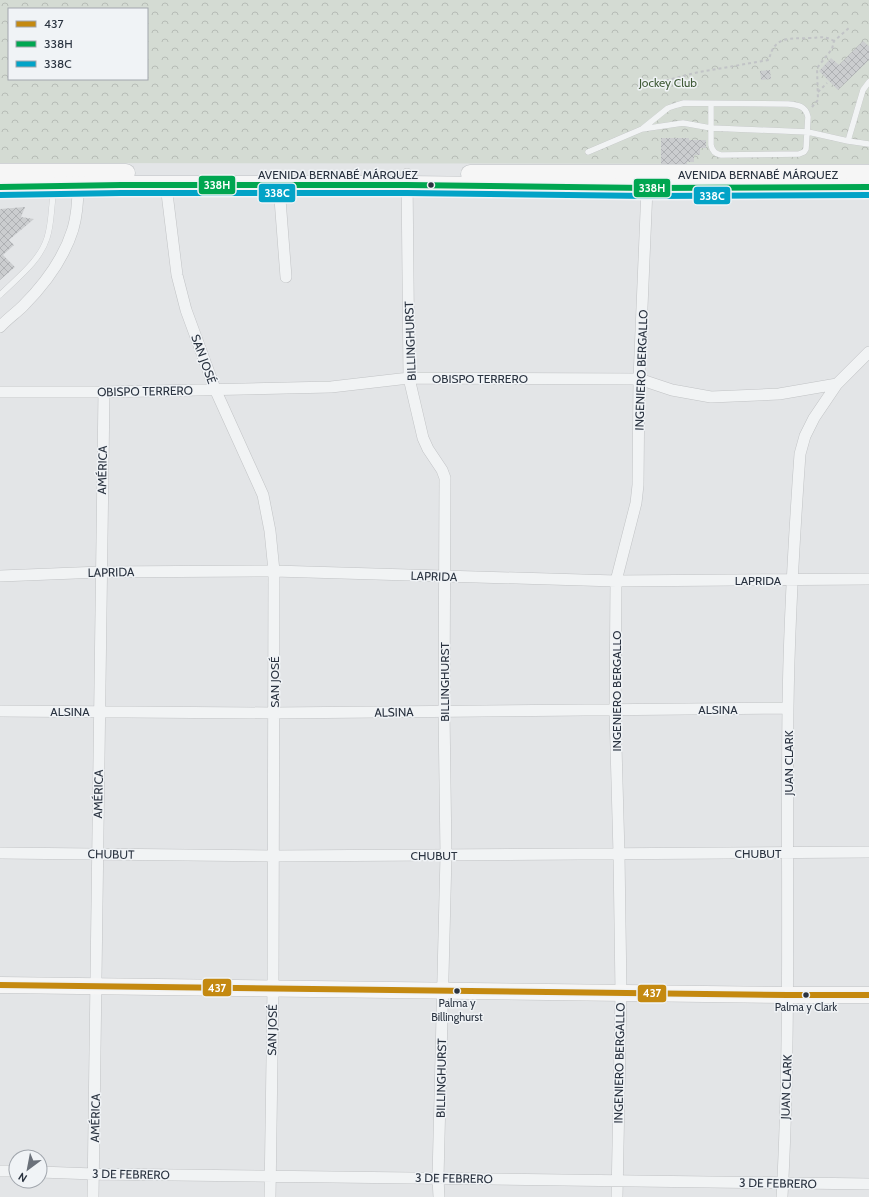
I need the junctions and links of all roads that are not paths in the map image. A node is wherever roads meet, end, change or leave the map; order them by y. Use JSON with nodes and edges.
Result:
{"nodes":[{"id":1,"x":869,"y":82,"type":"edge"},
{"id":2,"x":711,"y":104,"type":"junction"},
{"id":3,"x":711,"y":128,"type":"junction"},
{"id":4,"x":642,"y":129,"type":"junction"},
{"id":5,"x":808,"y":132,"type":"junction"},
{"id":6,"x":848,"y":141,"type":"junction"},
{"id":7,"x":869,"y":144,"type":"edge"},
{"id":8,"x":588,"y":152,"type":"dead end"},
{"id":9,"x":0,"y":173,"type":"edge"},
{"id":10,"x":869,"y":174,"type":"edge"},
{"id":11,"x":407,"y":179,"type":"junction"},
{"id":12,"x":166,"y":185,"type":"junction"},
{"id":13,"x":54,"y":186,"type":"junction"},
{"id":14,"x":78,"y":186,"type":"junction"},
{"id":15,"x":278,"y":186,"type":"junction"},
{"id":16,"x":0,"y":187,"type":"edge"},
{"id":17,"x":869,"y":187,"type":"edge"},
{"id":18,"x":647,"y":188,"type":"junction"},
{"id":19,"x":286,"y":277,"type":"dead end"},
{"id":20,"x":0,"y":295,"type":"edge"},
{"id":21,"x":0,"y":327,"type":"edge"},
{"id":22,"x":869,"y":352,"type":"edge"},
{"id":23,"x":409,"y":378,"type":"junction"},
{"id":24,"x":639,"y":379,"type":"junction"},
{"id":25,"x":837,"y":384,"type":"junction"},
{"id":26,"x":215,"y":389,"type":"junction"},
{"id":27,"x":0,"y":392,"type":"edge"},
{"id":28,"x":104,"y":392,"type":"junction"},
{"id":29,"x":274,"y":570,"type":"junction"},
{"id":30,"x":101,"y":572,"type":"junction"},
{"id":31,"x":0,"y":576,"type":"edge"},
{"id":32,"x":444,"y":576,"type":"junction"},
{"id":33,"x":869,"y":579,"type":"edge"},
{"id":34,"x":792,"y":580,"type":"junction"},
{"id":35,"x":616,"y":581,"type":"junction"},
{"id":36,"x":788,"y":708,"type":"junction"},
{"id":37,"x":615,"y":710,"type":"junction"},
{"id":38,"x":0,"y":711,"type":"edge"},
{"id":39,"x":100,"y":711,"type":"junction"},
{"id":40,"x":444,"y":711,"type":"junction"},
{"id":41,"x":274,"y":713,"type":"junction"},
{"id":42,"x":869,"y":852,"type":"edge"},
{"id":43,"x":0,"y":853,"type":"edge"},
{"id":44,"x":788,"y":853,"type":"junction"},
{"id":45,"x":98,"y":854,"type":"junction"},
{"id":46,"x":619,"y":854,"type":"junction"},
{"id":47,"x":446,"y":855,"type":"junction"},
{"id":48,"x":273,"y":856,"type":"junction"},
{"id":49,"x":0,"y":985,"type":"edge"},
{"id":50,"x":96,"y":987,"type":"junction"},
{"id":51,"x":273,"y":989,"type":"junction"},
{"id":52,"x":443,"y":991,"type":"junction"},
{"id":53,"x":621,"y":993,"type":"junction"},
{"id":54,"x":869,"y":995,"type":"edge"},
{"id":55,"x":788,"y":996,"type":"junction"},
{"id":56,"x":48,"y":1172,"type":"edge"},
{"id":57,"x":94,"y":1174,"type":"junction"},
{"id":58,"x":270,"y":1176,"type":"junction"},
{"id":59,"x":438,"y":1178,"type":"junction"},
{"id":60,"x":617,"y":1180,"type":"junction"},
{"id":61,"x":783,"y":1183,"type":"junction"},
{"id":62,"x":869,"y":1184,"type":"edge"},
{"id":63,"x":94,"y":1197,"type":"edge"},
{"id":64,"x":270,"y":1197,"type":"edge"},
{"id":65,"x":439,"y":1197,"type":"edge"},
{"id":66,"x":617,"y":1197,"type":"edge"},
{"id":67,"x":782,"y":1197,"type":"edge"}],
"edges":[{"from":1,"to":6,"type":"lane"},
{"from":2,"to":3,"type":"lane"},
{"from":2,"to":4,"type":"lane"},
{"from":2,"to":5,"type":"lane"},
{"from":3,"to":4,"type":"lane"},
{"from":3,"to":5,"type":"lane"},
{"from":3,"to":5,"type":"lane"},
{"from":4,"to":8,"type":"lane"},
{"from":5,"to":6,"type":"lane"},
{"from":6,"to":7,"type":"lane"},
{"from":9,"to":11,"type":"main road","name":"AVENIDA BERNABÉ MÁRQUEZ"},
{"from":10,"to":11,"type":"main road","name":"AVENIDA BERNABÉ MÁRQUEZ"},
{"from":11,"to":15,"type":"main road","name":"AVENIDA BERNABÉ MÁRQUEZ"},
{"from":11,"to":18,"type":"main road","name":"AVENIDA BERNABÉ MÁRQUEZ"},
{"from":11,"to":23,"type":"street","name":"BILLINGHURST"},
{"from":12,"to":14,"type":"main road","name":"AVENIDA BERNABÉ MÁRQUEZ"},
{"from":12,"to":15,"type":"main road","name":"AVENIDA BERNABÉ MÁRQUEZ"},
{"from":12,"to":26,"type":"street","name":"SAN JOSÉ"},
{"from":13,"to":14,"type":"main road","name":"AVENIDA BERNABÉ MÁRQUEZ"},
{"from":13,"to":16,"type":"main road","name":"AVENIDA BERNABÉ MÁRQUEZ"},
{"from":13,"to":20,"type":"lane"},
{"from":14,"to":21,"type":"street"},
{"from":15,"to":19,"type":"street"},
{"from":17,"to":18,"type":"main road","name":"AVENIDA BERNABÉ MÁRQUEZ"},
{"from":18,"to":24,"type":"street","name":"INGENIERO BERGALLO"},
{"from":22,"to":25,"type":"street","name":"JUAN CLARK"},
{"from":23,"to":24,"type":"street","name":"OBISPO TERRERO"},
{"from":23,"to":26,"type":"street","name":"OBISPO TERRERO"},
{"from":23,"to":32,"type":"street","name":"BILLINGHURST"},
{"from":24,"to":25,"type":"street","name":"OBISPO TERRERO"},
{"from":24,"to":35,"type":"street","name":"INGENIERO BERGALLO"},
{"from":25,"to":34,"type":"street","name":"JUAN CLARK"},
{"from":26,"to":28,"type":"street","name":"OBISPO TERRERO"},
{"from":26,"to":29,"type":"street","name":"SAN JOSÉ"},
{"from":27,"to":28,"type":"street","name":"OBISPO TERRERO"},
{"from":28,"to":30,"type":"street","name":"AMÉRICA"},
{"from":29,"to":30,"type":"street","name":"LAPRIDA"},
{"from":29,"to":32,"type":"street","name":"LAPRIDA"},
{"from":29,"to":41,"type":"street","name":"SAN JOSÉ"},
{"from":30,"to":31,"type":"street","name":"LAPRIDA"},
{"from":30,"to":39,"type":"street","name":"AMÉRICA"},
{"from":32,"to":35,"type":"street","name":"LAPRIDA"},
{"from":32,"to":40,"type":"street","name":"BILLINGHURST"},
{"from":33,"to":34,"type":"street","name":"LAPRIDA"},
{"from":34,"to":35,"type":"street","name":"LAPRIDA"},
{"from":34,"to":36,"type":"street","name":"JUAN CLARK"},
{"from":35,"to":37,"type":"street","name":"INGENIERO BERGALLO"},
{"from":36,"to":37,"type":"street","name":"ALSINA"},
{"from":36,"to":44,"type":"street","name":"JUAN CLARK"},
{"from":37,"to":40,"type":"street","name":"ALSINA"},
{"from":37,"to":46,"type":"street","name":"INGENIERO BERGALLO"},
{"from":38,"to":39,"type":"street","name":"ALSINA"},
{"from":39,"to":41,"type":"street","name":"ALSINA"},
{"from":39,"to":45,"type":"street","name":"AMÉRICA"},
{"from":40,"to":41,"type":"street","name":"ALSINA"},
{"from":40,"to":47,"type":"street","name":"BILLINGHURST"},
{"from":41,"to":48,"type":"street","name":"SAN JOSÉ"},
{"from":42,"to":44,"type":"street","name":"CHUBUT"},
{"from":43,"to":45,"type":"street","name":"CHUBUT"},
{"from":44,"to":46,"type":"street","name":"CHUBUT"},
{"from":44,"to":55,"type":"street","name":"JUAN CLARK"},
{"from":45,"to":48,"type":"street","name":"CHUBUT"},
{"from":45,"to":50,"type":"street","name":"AMÉRICA"},
{"from":46,"to":47,"type":"street","name":"CHUBUT"},
{"from":46,"to":53,"type":"street","name":"INGENIERO BERGALLO"},
{"from":47,"to":48,"type":"street","name":"CHUBUT"},
{"from":47,"to":52,"type":"street","name":"BILLINGHURST"},
{"from":48,"to":51,"type":"street","name":"SAN JOSÉ"},
{"from":49,"to":50,"type":"main road"},
{"from":50,"to":51,"type":"main road"},
{"from":50,"to":57,"type":"street","name":"AMÉRICA"},
{"from":51,"to":52,"type":"main road"},
{"from":51,"to":58,"type":"street","name":"SAN JOSÉ"},
{"from":52,"to":53,"type":"main road"},
{"from":52,"to":59,"type":"street","name":"BILLINGHURST"},
{"from":53,"to":55,"type":"main road"},
{"from":53,"to":60,"type":"street","name":"INGENIERO BERGALLO"},
{"from":54,"to":55,"type":"main road"},
{"from":55,"to":61,"type":"street","name":"JUAN CLARK"},
{"from":56,"to":57,"type":"street","name":"3 DE FEBRERO"},
{"from":57,"to":58,"type":"street","name":"3 DE FEBRERO"},
{"from":57,"to":63,"type":"street","name":"AMÉRICA"},
{"from":58,"to":59,"type":"street","name":"3 DE FEBRERO"},
{"from":58,"to":64,"type":"street","name":"SAN JOSÉ"},
{"from":59,"to":60,"type":"street","name":"3 DE FEBRERO"},
{"from":59,"to":65,"type":"street","name":"BILLINGHURST"},
{"from":60,"to":61,"type":"street","name":"3 DE FEBRERO"},
{"from":60,"to":66,"type":"street","name":"INGENIERO BERGALLO"},
{"from":61,"to":62,"type":"street","name":"3 DE FEBRERO"},
{"from":61,"to":67,"type":"street","name":"JUAN CLARK"}]}
